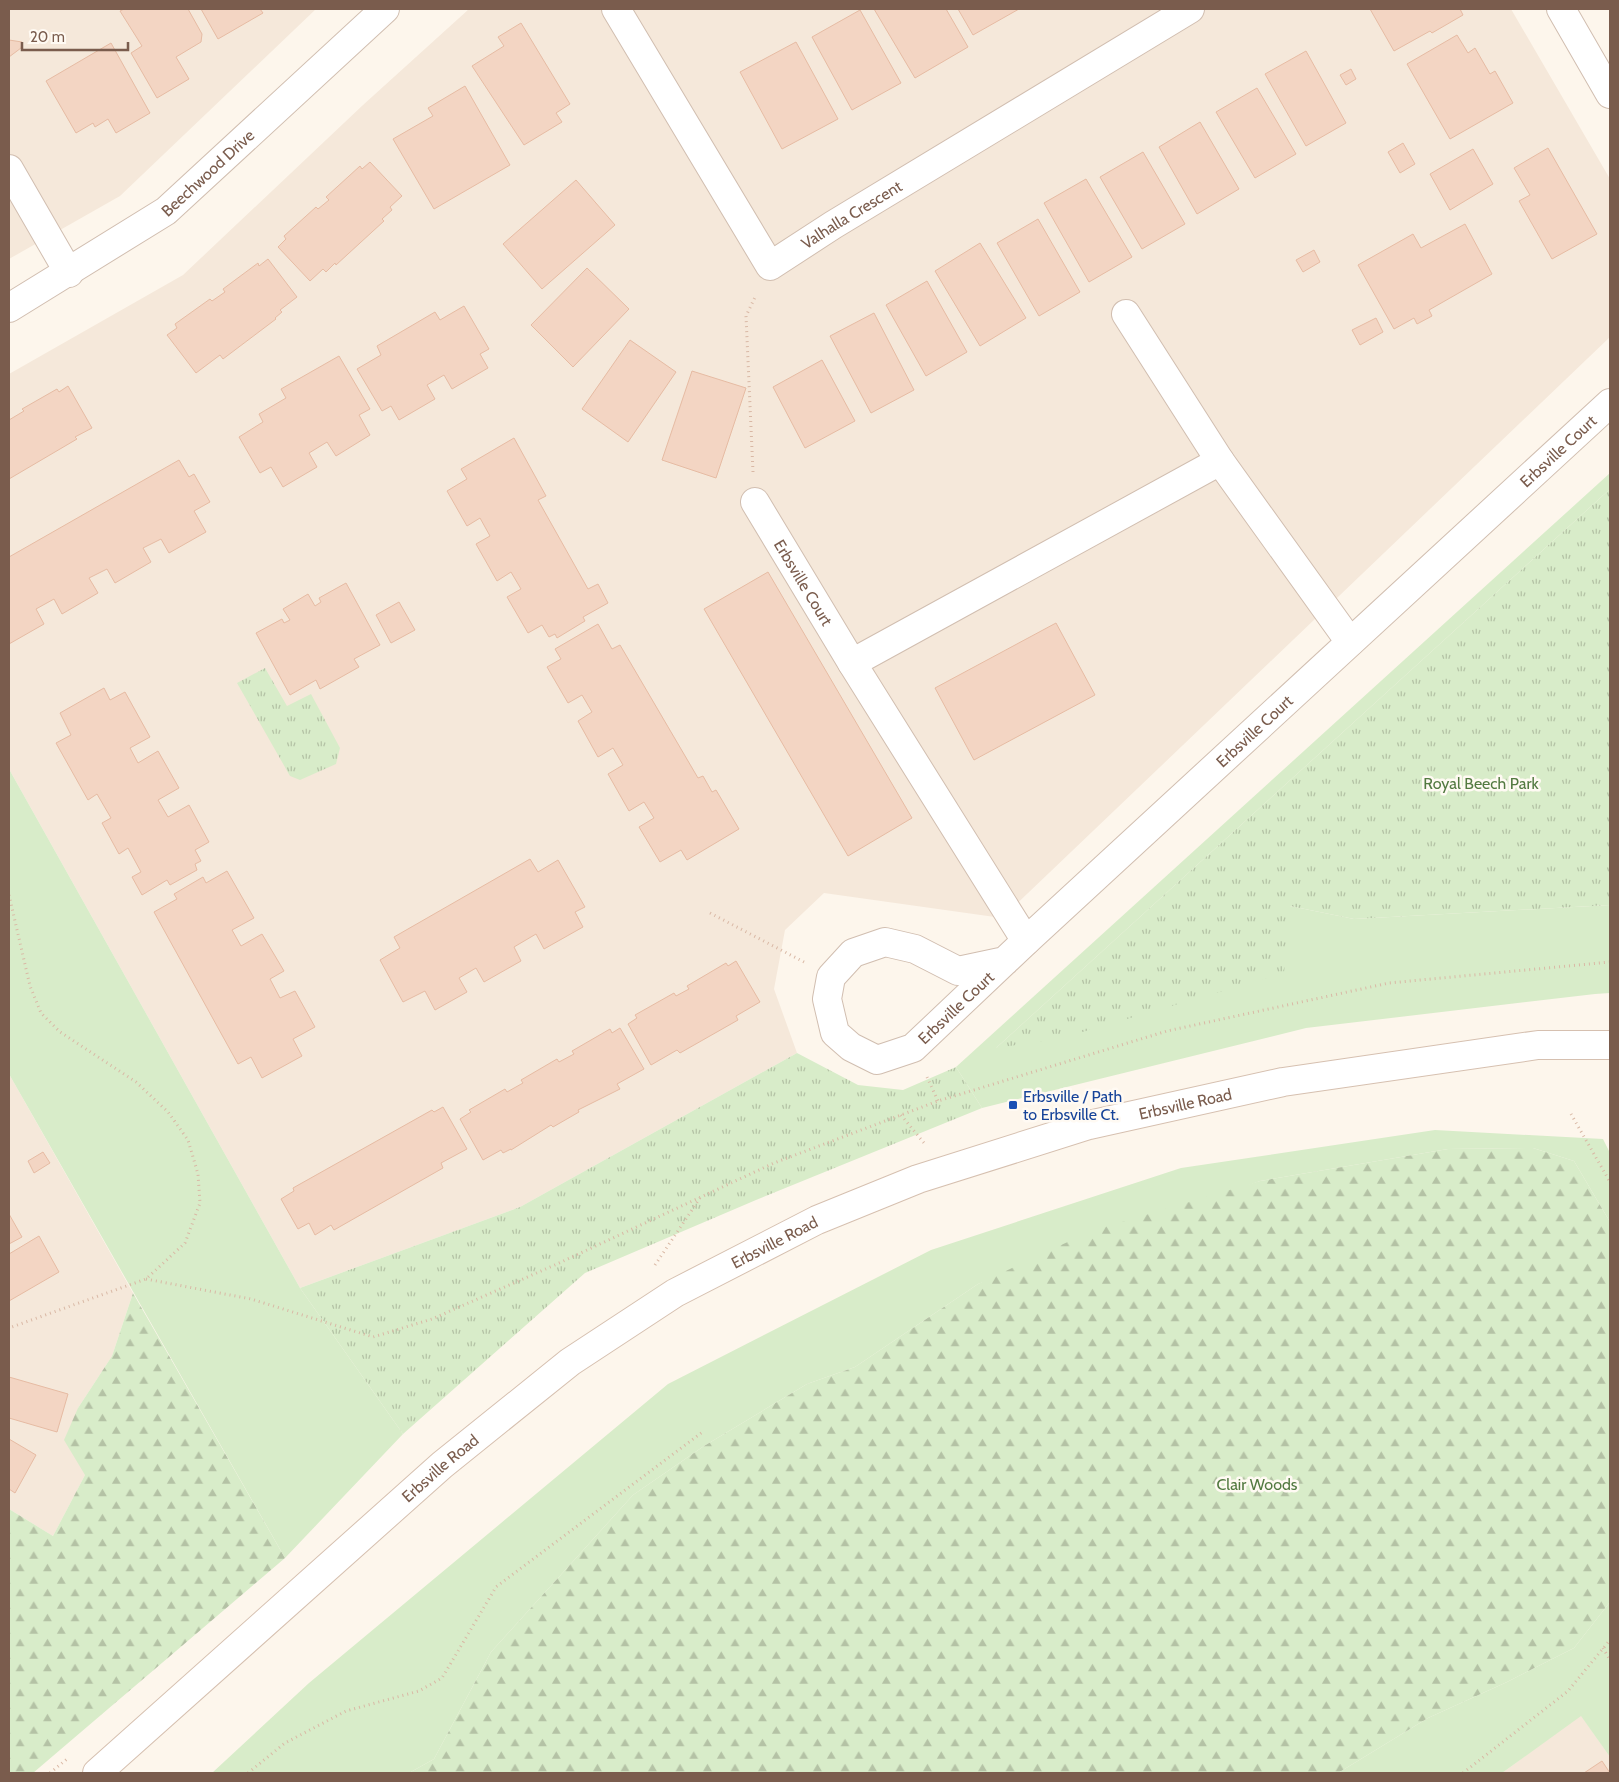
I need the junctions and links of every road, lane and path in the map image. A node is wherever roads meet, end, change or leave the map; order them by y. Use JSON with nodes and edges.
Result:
{"nodes":[{"id":1,"x":385,"y":9,"type":"edge"},
{"id":2,"x":616,"y":9,"type":"edge"},
{"id":3,"x":1190,"y":9,"type":"edge"},
{"id":4,"x":1561,"y":9,"type":"edge"},
{"id":5,"x":1610,"y":94,"type":"edge"},
{"id":6,"x":9,"y":169,"type":"edge"},
{"id":7,"x":770,"y":266,"type":"junction"},
{"id":8,"x":69,"y":273,"type":"junction"},
{"id":9,"x":9,"y":308,"type":"edge"},
{"id":10,"x":1126,"y":314,"type":"dead end"},
{"id":11,"x":1610,"y":403,"type":"edge"},
{"id":12,"x":1220,"y":461,"type":"junction"},
{"id":13,"x":755,"y":502,"type":"joint"},
{"id":14,"x":1350,"y":642,"type":"junction"},
{"id":15,"x":852,"y":663,"type":"junction"},
{"id":16,"x":9,"y":895,"type":"edge"},
{"id":17,"x":710,"y":913,"type":"dead end"},
{"id":18,"x":1026,"y":941,"type":"junction"},
{"id":19,"x":1005,"y":961,"type":"junction"},
{"id":20,"x":1610,"y":962,"type":"edge"},
{"id":21,"x":831,"y":977,"type":"junction"},
{"id":22,"x":1610,"y":1045,"type":"edge"},
{"id":23,"x":1571,"y":1114,"type":"dead end"},
{"id":24,"x":1610,"y":1182,"type":"edge"},
{"id":25,"x":146,"y":1279,"type":"junction"},
{"id":26,"x":9,"y":1328,"type":"edge"},
{"id":27,"x":704,"y":1431,"type":"dead end"},
{"id":28,"x":1610,"y":1640,"type":"edge"},
{"id":29,"x":1603,"y":1648,"type":"junction"},
{"id":30,"x":1610,"y":1660,"type":"edge"},
{"id":31,"x":97,"y":1773,"type":"edge"},
{"id":32,"x":248,"y":1773,"type":"edge"},
{"id":33,"x":1463,"y":1773,"type":"edge"}],
"edges":[{"from":1,"to":8,"type":"street","name":"Beechwood Drive"},
{"from":2,"to":7,"type":"street"},
{"from":3,"to":7,"type":"street","name":"Valhalla Crescent"},
{"from":4,"to":5,"type":"street"},
{"from":6,"to":8,"type":"street"},
{"from":7,"to":13,"type":"path"},
{"from":8,"to":9,"type":"street","name":"Beechwood Drive"},
{"from":10,"to":12,"type":"street"},
{"from":11,"to":14,"type":"street","name":"Erbsville Court"},
{"from":12,"to":14,"type":"street"},
{"from":12,"to":15,"type":"street"},
{"from":13,"to":15,"type":"street","name":"Erbsville Court"},
{"from":14,"to":18,"type":"street","name":"Erbsville Court"},
{"from":15,"to":18,"type":"street","name":"Erbsville Court"},
{"from":16,"to":25,"type":"path"},
{"from":17,"to":21,"type":"path"},
{"from":18,"to":19,"type":"street","name":"Erbsville Court"},
{"from":19,"to":21,"type":"street","name":"Erbsville Court"},
{"from":19,"to":21,"type":"street","name":"Erbsville Court"},
{"from":20,"to":25,"type":"path"},
{"from":22,"to":31,"type":"street","name":"Erbsville Road"},
{"from":23,"to":24,"type":"path"},
{"from":25,"to":26,"type":"path"},
{"from":27,"to":32,"type":"path"},
{"from":28,"to":29,"type":"path"},
{"from":29,"to":30,"type":"path"},
{"from":29,"to":33,"type":"path"}]}
